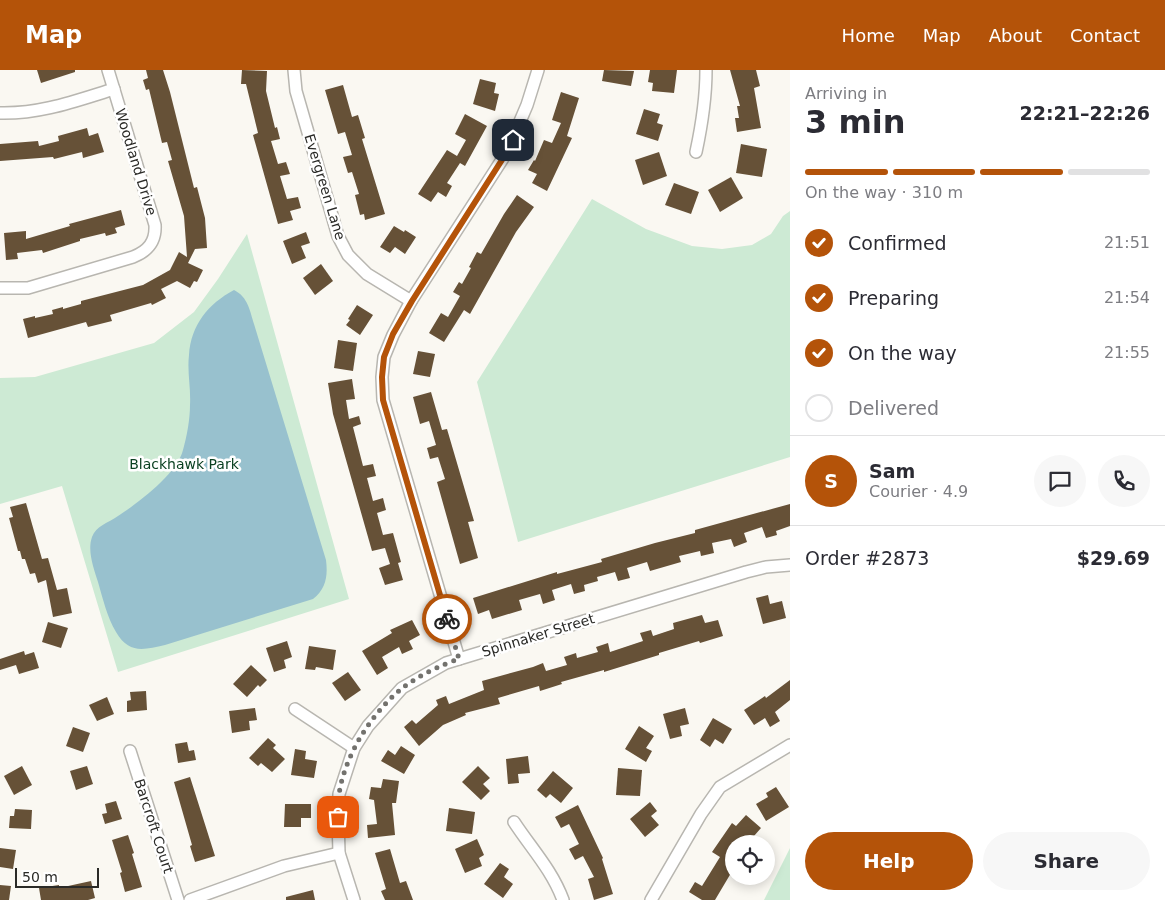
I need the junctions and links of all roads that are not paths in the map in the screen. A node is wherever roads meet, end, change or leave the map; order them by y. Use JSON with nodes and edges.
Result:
{"nodes":[{"id":1,"x":108,"y":70,"type":"edge"},
{"id":2,"x":294,"y":70,"type":"edge"},
{"id":3,"x":538,"y":70,"type":"edge"},
{"id":4,"x":706,"y":70,"type":"edge"},
{"id":5,"x":114,"y":89,"type":"junction"},
{"id":6,"x":0,"y":112,"type":"edge"},
{"id":7,"x":696,"y":152,"type":"dead end"},
{"id":8,"x":0,"y":288,"type":"edge"},
{"id":9,"x":412,"y":301,"type":"junction"},
{"id":10,"x":790,"y":564,"type":"edge"},
{"id":11,"x":459,"y":659,"type":"junction"},
{"id":12,"x":295,"y":709,"type":"dead end"},
{"id":13,"x":790,"y":745,"type":"edge"},
{"id":14,"x":354,"y":748,"type":"junction"},
{"id":15,"x":130,"y":751,"type":"dead end"},
{"id":16,"x":514,"y":822,"type":"dead end"},
{"id":17,"x":339,"y":853,"type":"junction"},
{"id":18,"x":178,"y":900,"type":"edge"},
{"id":19,"x":190,"y":900,"type":"edge"},
{"id":20,"x":354,"y":900,"type":"edge"},
{"id":21,"x":562,"y":900,"type":"edge"},
{"id":22,"x":651,"y":900,"type":"edge"}],
"edges":[{"from":1,"to":5,"type":"street","name":"Woodland Drive"},
{"from":2,"to":9,"type":"street","name":"Evergreen Lane"},
{"from":3,"to":9,"type":"street"},
{"from":4,"to":7,"type":"street"},
{"from":5,"to":6,"type":"street"},
{"from":5,"to":8,"type":"street","name":"Woodland Drive"},
{"from":9,"to":11,"type":"street"},
{"from":10,"to":11,"type":"street","name":"Spinnaker Street"},
{"from":11,"to":14,"type":"street","name":"Spinnaker Street"},
{"from":12,"to":14,"type":"street"},
{"from":13,"to":22,"type":"street"},
{"from":14,"to":17,"type":"street","name":"Spinnaker Street"},
{"from":15,"to":18,"type":"street","name":"Barcroft Court"},
{"from":16,"to":21,"type":"street"},
{"from":17,"to":19,"type":"street"},
{"from":17,"to":20,"type":"street","name":"Spinnaker Street"}]}
